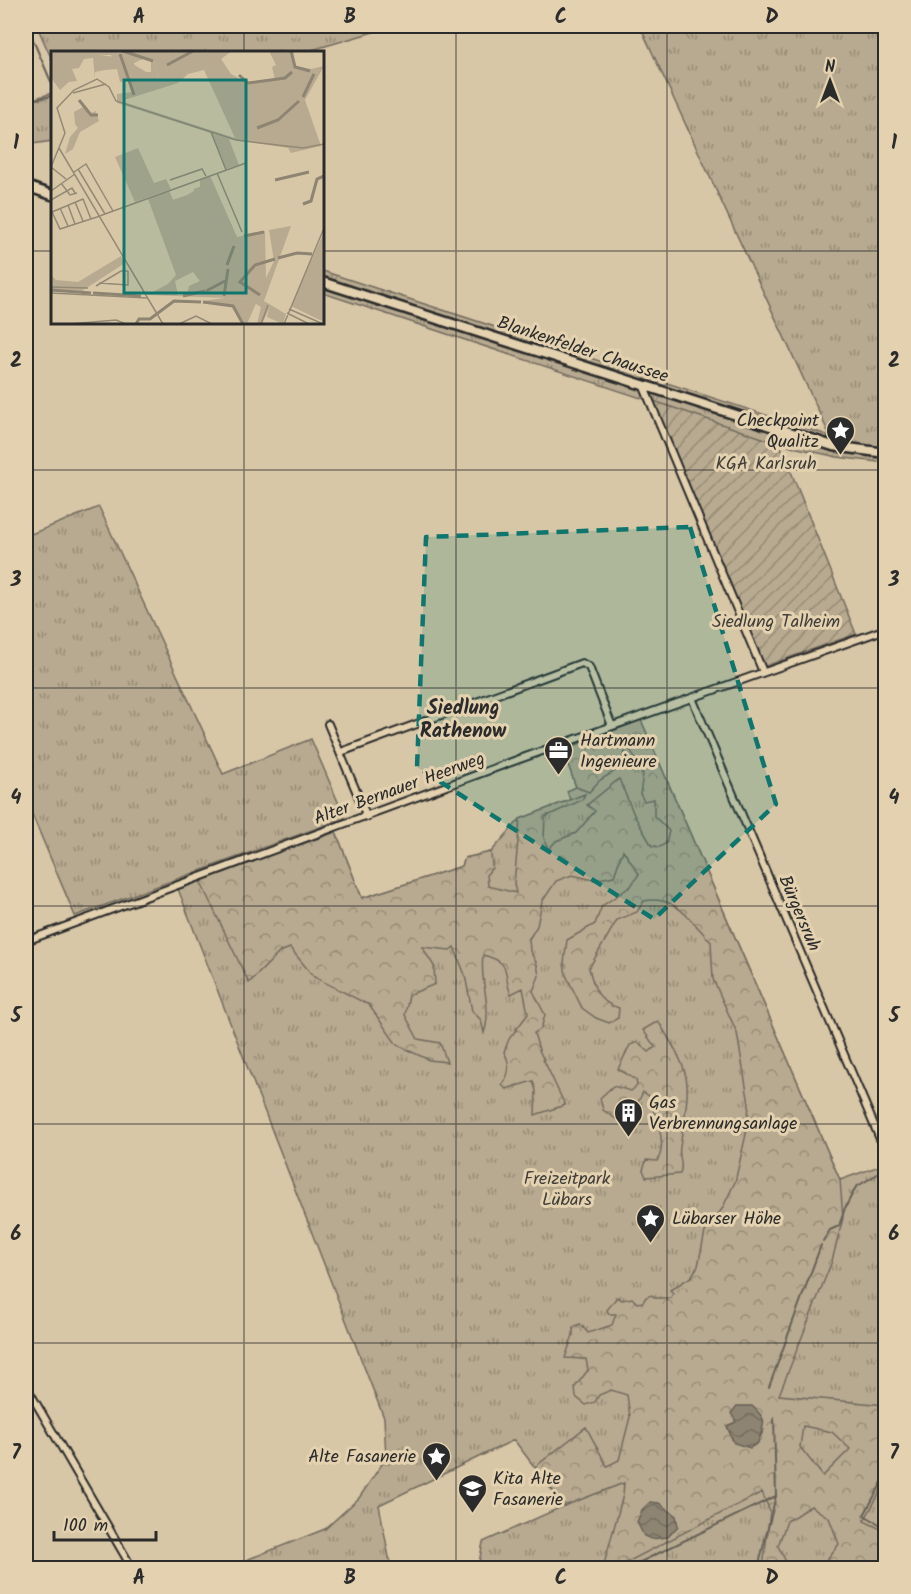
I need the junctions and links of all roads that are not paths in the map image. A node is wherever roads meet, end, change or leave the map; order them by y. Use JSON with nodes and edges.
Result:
{"nodes":[{"id":1,"x":26,"y":186,"type":"edge"},
{"id":2,"x":51,"y":195,"type":"edge"},
{"id":3,"x":324,"y":283,"type":"edge"},
{"id":4,"x":644,"y":387,"type":"junction"},
{"id":5,"x":885,"y":453,"type":"edge"},
{"id":6,"x":885,"y":629,"type":"edge"},
{"id":7,"x":763,"y":672,"type":"junction"},
{"id":8,"x":692,"y":698,"type":"junction"},
{"id":9,"x":328,"y":724,"type":"dead end"},
{"id":10,"x":612,"y":726,"type":"junction"},
{"id":11,"x":341,"y":752,"type":"junction"},
{"id":12,"x":367,"y":817,"type":"junction"},
{"id":13,"x":26,"y":941,"type":"edge"},
{"id":14,"x":880,"y":1139,"type":"dead end"},
{"id":15,"x":26,"y":1386,"type":"edge"},
{"id":16,"x":132,"y":1569,"type":"edge"}],
"edges":[{"from":1,"to":2,"type":"street"},
{"from":3,"to":4,"type":"street","name":"Blankenfelder Chaussee"},
{"from":4,"to":5,"type":"street","name":"Blankenfelder Chaussee"},
{"from":4,"to":7,"type":"street"},
{"from":6,"to":7,"type":"street","name":"Alter Bernauer Heerweg"},
{"from":7,"to":8,"type":"street","name":"Alter Bernauer Heerweg"},
{"from":8,"to":10,"type":"street","name":"Alter Bernauer Heerweg"},
{"from":8,"to":14,"type":"street","name":"Bürgersruh"},
{"from":9,"to":11,"type":"street"},
{"from":10,"to":11,"type":"street"},
{"from":10,"to":12,"type":"street","name":"Alter Bernauer Heerweg"},
{"from":11,"to":12,"type":"street"},
{"from":12,"to":13,"type":"street","name":"Alter Bernauer Heerweg"},
{"from":15,"to":16,"type":"street"}]}
